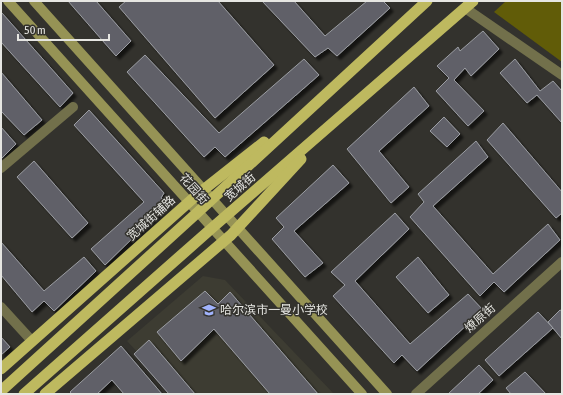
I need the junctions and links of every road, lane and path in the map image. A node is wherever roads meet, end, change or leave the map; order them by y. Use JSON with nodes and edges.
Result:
{"nodes":[{"id":1,"x":8,"y":1,"type":"edge"},
{"id":2,"x":34,"y":1,"type":"edge"},
{"id":3,"x":427,"y":1,"type":"edge"},
{"id":4,"x":469,"y":5,"type":"edge"},
{"id":5,"x":562,"y":75,"type":"edge"},
{"id":6,"x":325,"y":95,"type":"junction"},
{"id":7,"x":73,"y":107,"type":"dead end"},
{"id":8,"x":339,"y":118,"type":"junction"},
{"id":9,"x":1,"y":168,"type":"edge"},
{"id":10,"x":203,"y":190,"type":"junction"},
{"id":11,"x":212,"y":199,"type":"junction"},
{"id":12,"x":189,"y":202,"type":"junction"},
{"id":13,"x":198,"y":212,"type":"junction"},
{"id":14,"x":226,"y":216,"type":"junction"},
{"id":15,"x":212,"y":228,"type":"junction"},
{"id":16,"x":238,"y":228,"type":"junction"},
{"id":17,"x":224,"y":241,"type":"junction"},
{"id":18,"x":562,"y":262,"type":"edge"},
{"id":19,"x":1,"y":307,"type":"edge"},
{"id":20,"x":32,"y":341,"type":"junction"},
{"id":21,"x":1,"y":369,"type":"edge"},
{"id":22,"x":1,"y":391,"type":"edge"},
{"id":23,"x":24,"y":394,"type":"edge"},
{"id":24,"x":45,"y":394,"type":"edge"},
{"id":25,"x":362,"y":394,"type":"edge"},
{"id":26,"x":387,"y":394,"type":"edge"},
{"id":27,"x":416,"y":394,"type":"edge"}],
"edges":[{"from":1,"to":12,"type":"main road","name":"花园街"},
{"from":2,"to":10,"type":"main road","name":"花园街"},
{"from":3,"to":6,"type":"highway","name":"宽城街"},
{"from":4,"to":5,"type":"street"},
{"from":4,"to":8,"type":"highway","name":"宽城街"},
{"from":6,"to":10,"type":"highway","name":"宽城街辅路"},
{"from":6,"to":11,"type":"highway","name":"宽城街"},
{"from":7,"to":9,"type":"street"},
{"from":8,"to":14,"type":"highway","name":"宽城街"},
{"from":8,"to":16,"type":"highway"},
{"from":10,"to":11,"type":"main road","name":"花园街"},
{"from":10,"to":12,"type":"highway","name":"宽城街辅路"},
{"from":11,"to":13,"type":"highway","name":"宽城街"},
{"from":11,"to":14,"type":"main road","name":"花园街"},
{"from":12,"to":13,"type":"main road","name":"花园街"},
{"from":12,"to":20,"type":"highway","name":"宽城街辅路"},
{"from":13,"to":15,"type":"main road","name":"花园街"},
{"from":13,"to":22,"type":"highway","name":"宽城街"},
{"from":14,"to":15,"type":"highway","name":"宽城街"},
{"from":14,"to":16,"type":"main road","name":"花园街"},
{"from":15,"to":17,"type":"main road","name":"花园街"},
{"from":15,"to":23,"type":"highway","name":"宽城街"},
{"from":16,"to":17,"type":"highway"},
{"from":16,"to":26,"type":"main road","name":"花园街"},
{"from":17,"to":24,"type":"highway"},
{"from":17,"to":25,"type":"main road","name":"花园街"},
{"from":18,"to":27,"type":"street","name":"燎原街"},
{"from":19,"to":20,"type":"street"},
{"from":20,"to":21,"type":"highway","name":"宽城街辅路"}]}
